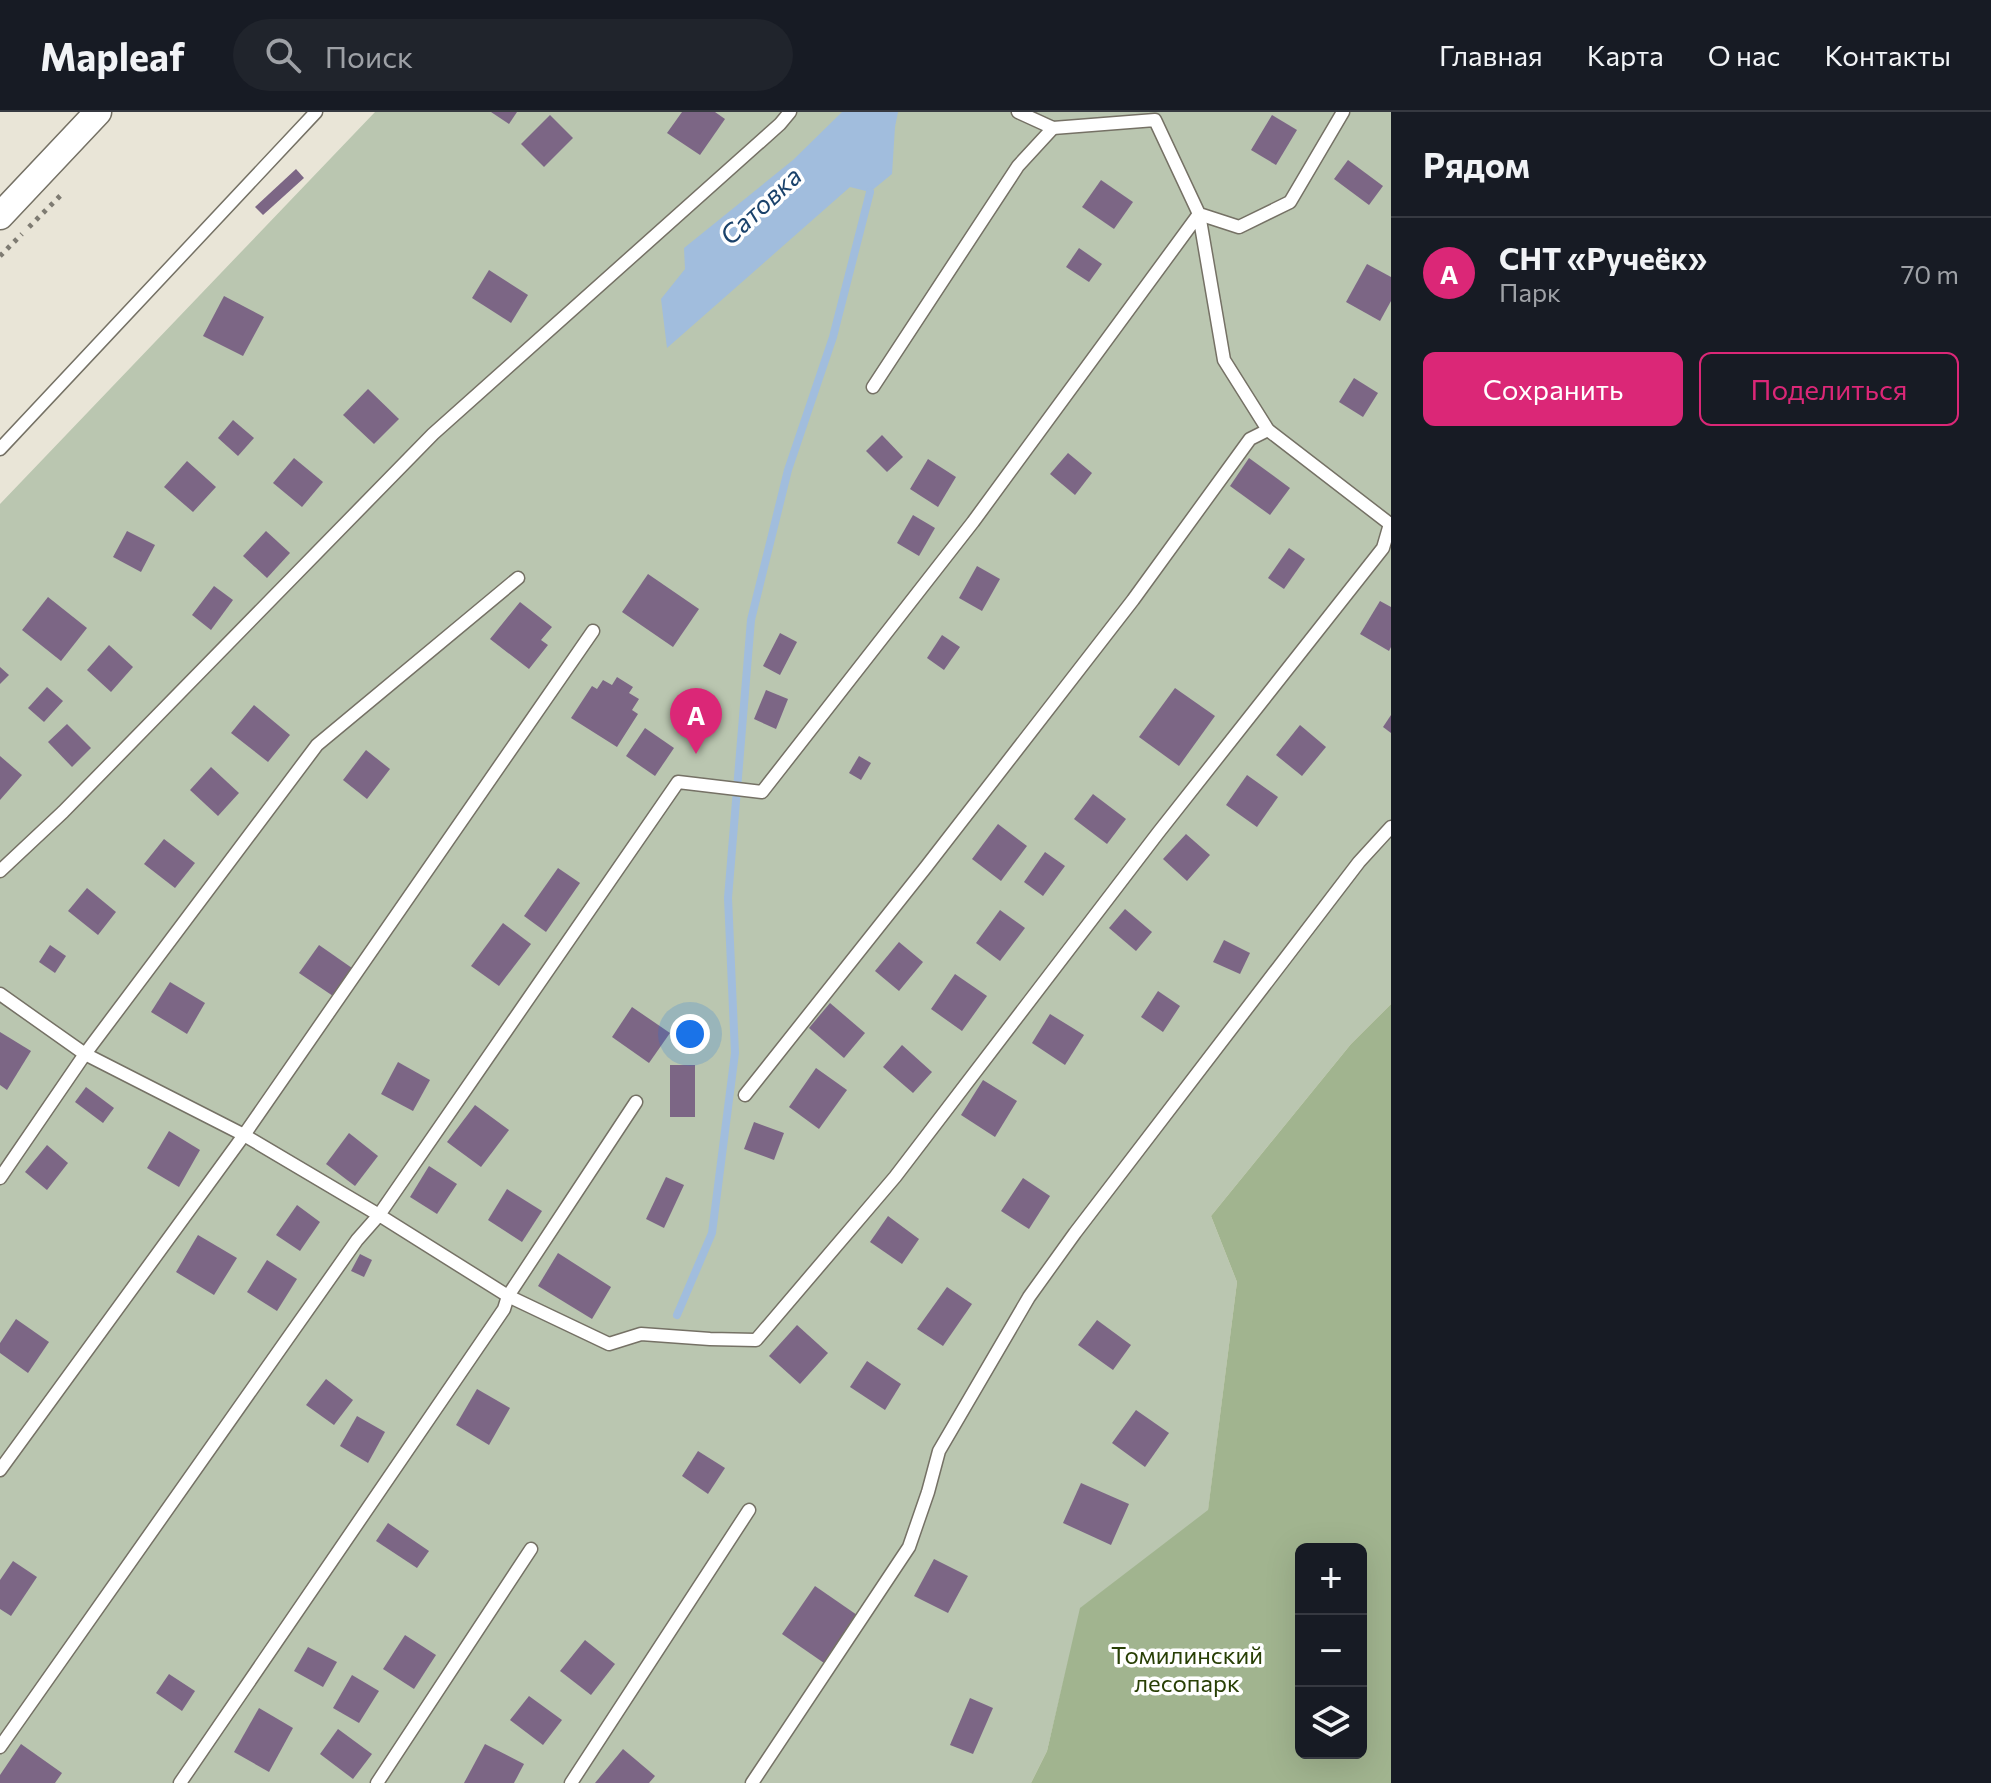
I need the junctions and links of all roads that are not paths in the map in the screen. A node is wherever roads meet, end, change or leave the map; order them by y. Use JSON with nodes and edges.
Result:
{"nodes":[{"id":1,"x":98,"y":112,"type":"edge"},
{"id":2,"x":316,"y":112,"type":"edge"},
{"id":3,"x":790,"y":112,"type":"edge"},
{"id":4,"x":1018,"y":112,"type":"edge"},
{"id":5,"x":1343,"y":112,"type":"edge"},
{"id":6,"x":1053,"y":128,"type":"junction"},
{"id":7,"x":1199,"y":214,"type":"junction"},
{"id":8,"x":0,"y":216,"type":"edge"},
{"id":9,"x":873,"y":387,"type":"dead end"},
{"id":10,"x":1268,"y":430,"type":"junction"},
{"id":11,"x":0,"y":449,"type":"edge"},
{"id":12,"x":1391,"y":525,"type":"edge"},
{"id":13,"x":518,"y":578,"type":"dead end"},
{"id":14,"x":593,"y":631,"type":"dead end"},
{"id":15,"x":1391,"y":827,"type":"edge"},
{"id":16,"x":0,"y":871,"type":"edge"},
{"id":17,"x":0,"y":994,"type":"edge"},
{"id":18,"x":85,"y":1054,"type":"junction"},
{"id":19,"x":745,"y":1095,"type":"dead end"},
{"id":20,"x":636,"y":1102,"type":"dead end"},
{"id":21,"x":244,"y":1135,"type":"junction"},
{"id":22,"x":0,"y":1178,"type":"edge"},
{"id":23,"x":379,"y":1215,"type":"junction"},
{"id":24,"x":508,"y":1296,"type":"junction"},
{"id":25,"x":0,"y":1470,"type":"edge"},
{"id":26,"x":749,"y":1510,"type":"dead end"},
{"id":27,"x":531,"y":1549,"type":"dead end"},
{"id":28,"x":0,"y":1747,"type":"edge"},
{"id":29,"x":180,"y":1783,"type":"edge"},
{"id":30,"x":377,"y":1783,"type":"edge"},
{"id":31,"x":571,"y":1783,"type":"edge"},
{"id":32,"x":752,"y":1783,"type":"edge"}],
"edges":[{"from":1,"to":8,"type":"street"},
{"from":2,"to":11,"type":"lane"},
{"from":3,"to":16,"type":"lane"},
{"from":4,"to":6,"type":"lane"},
{"from":5,"to":7,"type":"lane"},
{"from":6,"to":7,"type":"lane"},
{"from":6,"to":9,"type":"lane"},
{"from":7,"to":10,"type":"lane"},
{"from":7,"to":23,"type":"lane"},
{"from":10,"to":12,"type":"lane"},
{"from":10,"to":19,"type":"lane"},
{"from":12,"to":24,"type":"lane"},
{"from":13,"to":18,"type":"lane"},
{"from":14,"to":21,"type":"lane"},
{"from":15,"to":32,"type":"lane"},
{"from":17,"to":18,"type":"lane"},
{"from":18,"to":21,"type":"lane"},
{"from":18,"to":22,"type":"lane"},
{"from":20,"to":24,"type":"lane"},
{"from":21,"to":23,"type":"lane"},
{"from":21,"to":25,"type":"lane"},
{"from":23,"to":24,"type":"lane"},
{"from":23,"to":28,"type":"lane"},
{"from":24,"to":29,"type":"lane"},
{"from":26,"to":31,"type":"lane"},
{"from":27,"to":30,"type":"lane"}]}
